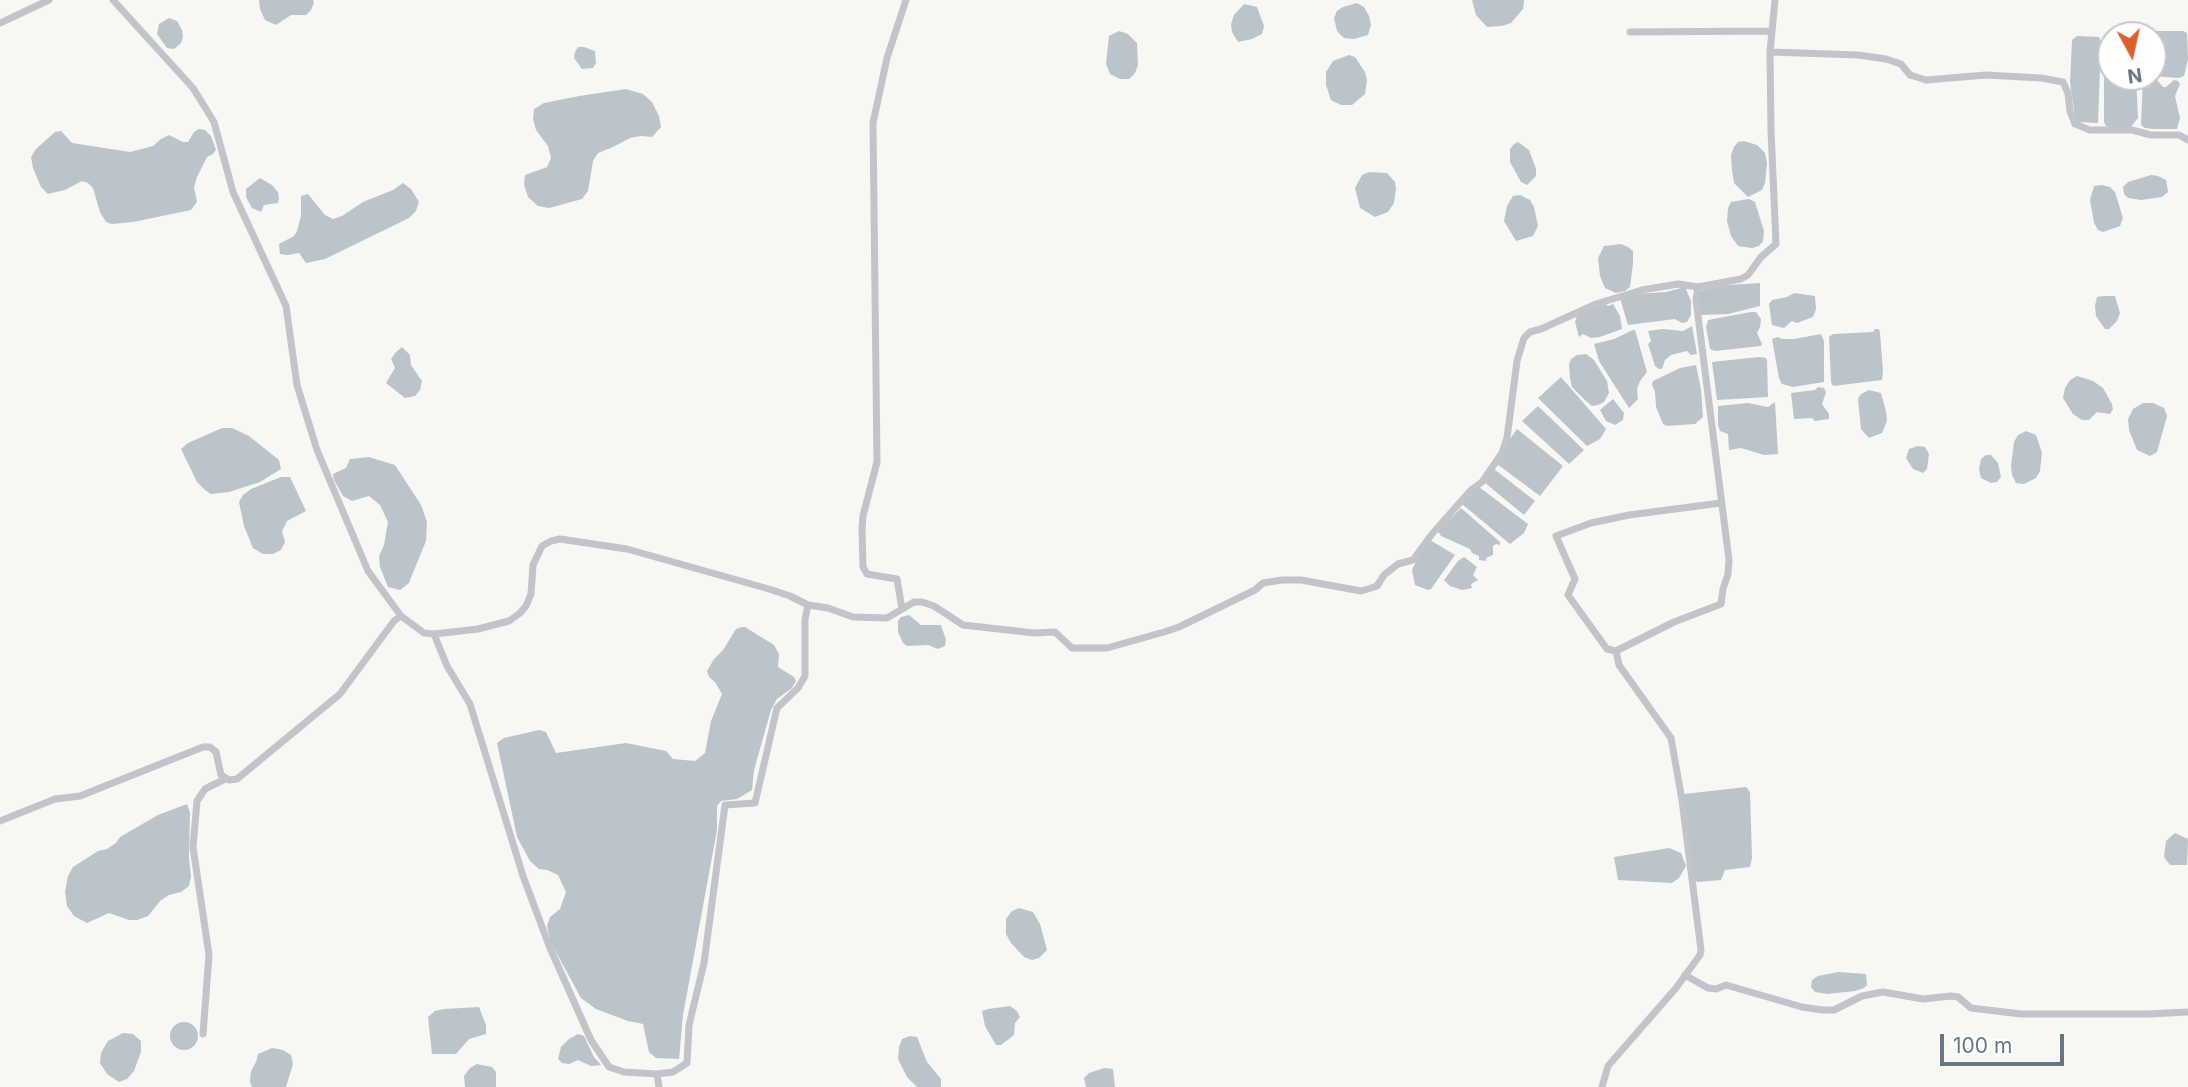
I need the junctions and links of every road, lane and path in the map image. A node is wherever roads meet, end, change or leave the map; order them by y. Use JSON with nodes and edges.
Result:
{"nodes":[{"id":1,"x":49,"y":0,"type":"edge"},
{"id":2,"x":113,"y":0,"type":"edge"},
{"id":3,"x":906,"y":0,"type":"edge"},
{"id":4,"x":1774,"y":0,"type":"edge"},
{"id":5,"x":0,"y":23,"type":"edge"},
{"id":6,"x":1772,"y":31,"type":"junction"},
{"id":7,"x":1630,"y":32,"type":"dead end"},
{"id":8,"x":1770,"y":52,"type":"junction"},
{"id":9,"x":2188,"y":140,"type":"edge"},
{"id":10,"x":1699,"y":287,"type":"junction"},
{"id":11,"x":1721,"y":503,"type":"junction"},
{"id":12,"x":808,"y":605,"type":"junction"},
{"id":13,"x":902,"y":609,"type":"junction"},
{"id":14,"x":401,"y":616,"type":"junction"},
{"id":15,"x":434,"y":634,"type":"junction"},
{"id":16,"x":1616,"y":651,"type":"junction"},
{"id":17,"x":225,"y":779,"type":"junction"},
{"id":18,"x":0,"y":821,"type":"edge"},
{"id":19,"x":1685,"y":975,"type":"junction"},
{"id":20,"x":2188,"y":1012,"type":"edge"},
{"id":21,"x":203,"y":1034,"type":"dead end"},
{"id":22,"x":657,"y":1074,"type":"junction"},
{"id":23,"x":659,"y":1087,"type":"edge"},
{"id":24,"x":1602,"y":1087,"type":"edge"}],
"edges":[{"from":1,"to":5,"type":"street"},
{"from":2,"to":14,"type":"street"},
{"from":3,"to":13,"type":"street"},
{"from":4,"to":6,"type":"street"},
{"from":6,"to":7,"type":"street"},
{"from":6,"to":8,"type":"street"},
{"from":8,"to":9,"type":"street"},
{"from":8,"to":10,"type":"street"},
{"from":10,"to":11,"type":"street"},
{"from":10,"to":13,"type":"street"},
{"from":11,"to":16,"type":"street"},
{"from":11,"to":16,"type":"street"},
{"from":12,"to":13,"type":"street"},
{"from":12,"to":15,"type":"street"},
{"from":12,"to":22,"type":"street"},
{"from":14,"to":15,"type":"street"},
{"from":14,"to":17,"type":"street"},
{"from":15,"to":22,"type":"street"},
{"from":16,"to":19,"type":"street"},
{"from":17,"to":18,"type":"street"},
{"from":17,"to":21,"type":"street"},
{"from":19,"to":20,"type":"street"},
{"from":19,"to":24,"type":"street"},
{"from":22,"to":23,"type":"street"}]}
